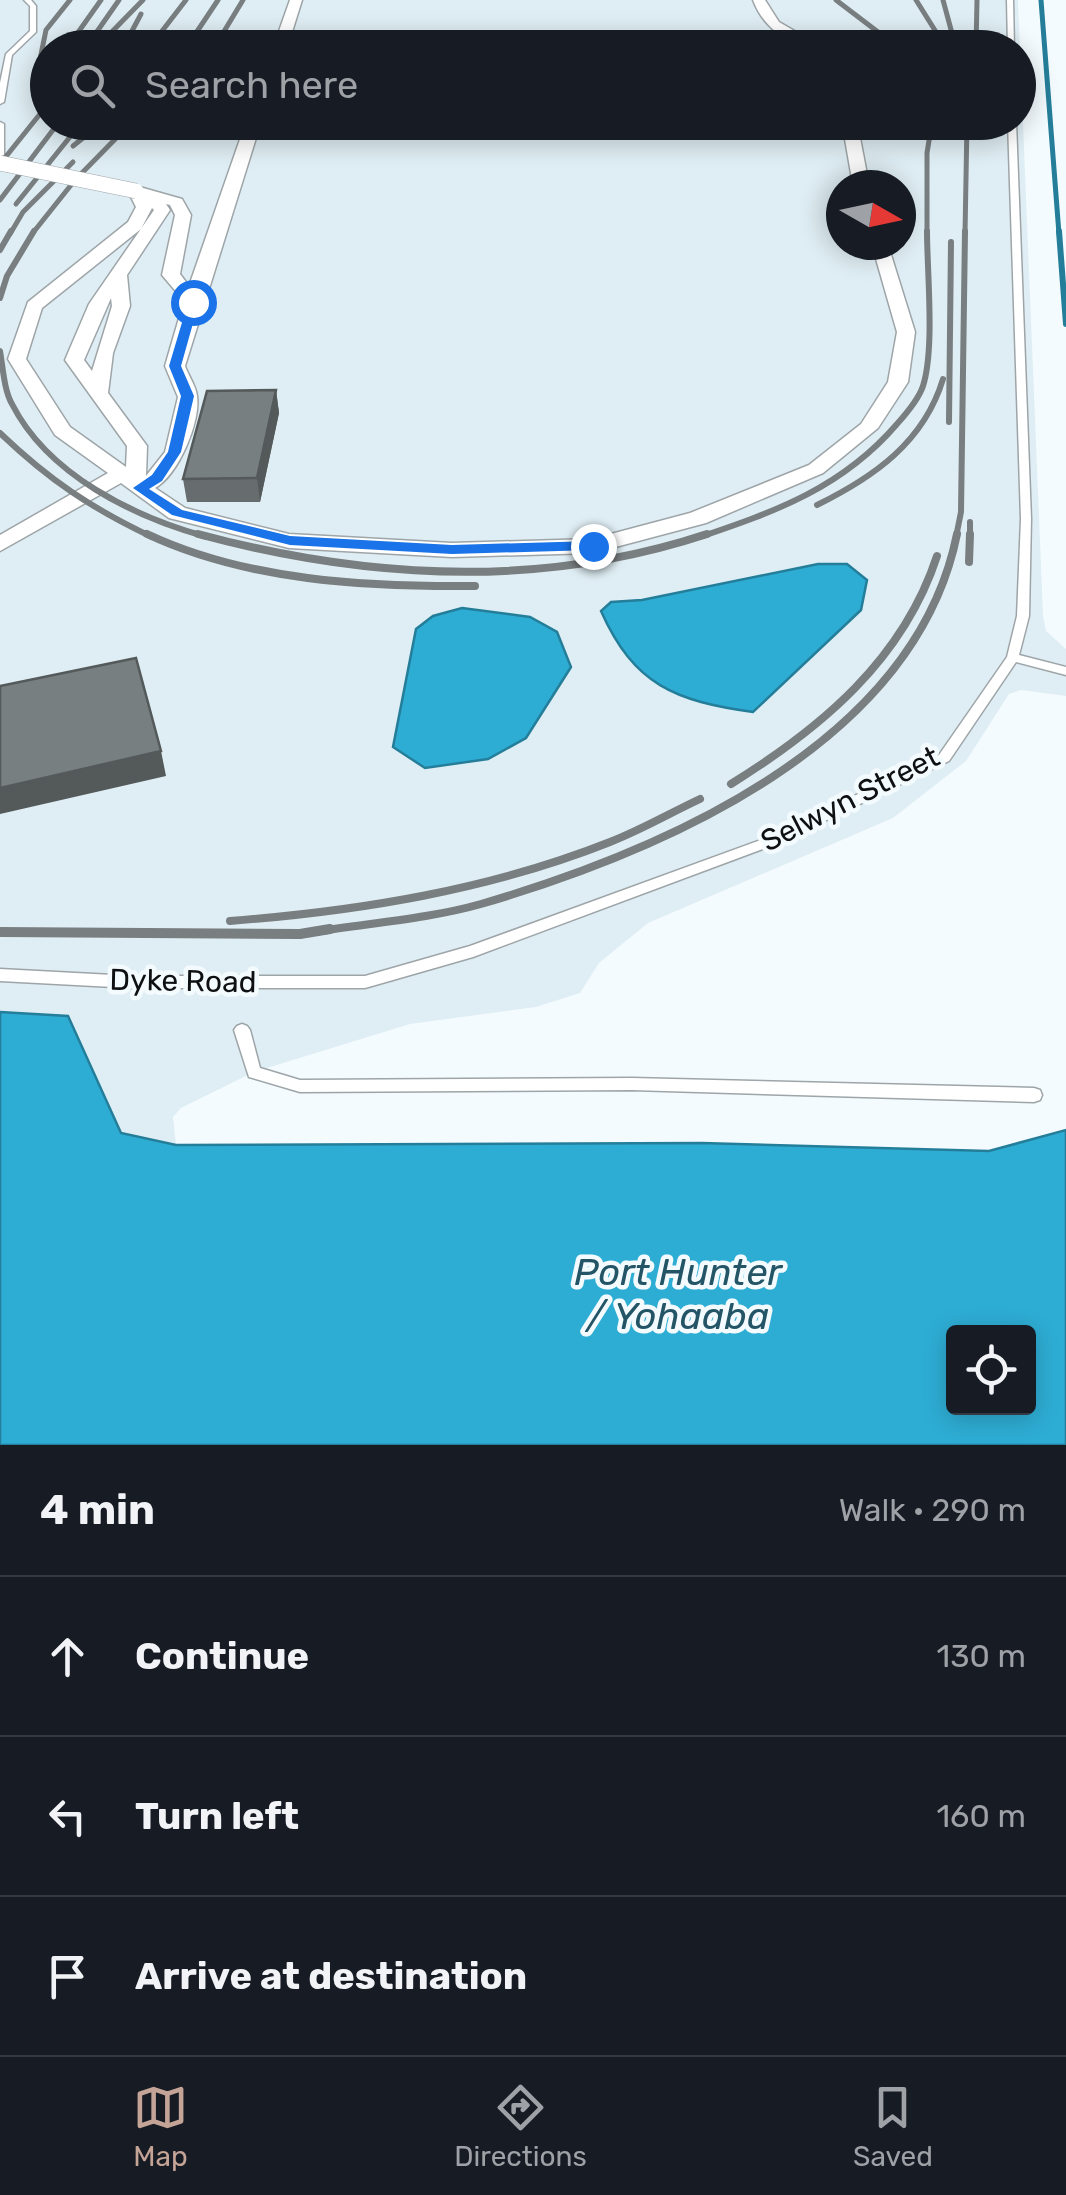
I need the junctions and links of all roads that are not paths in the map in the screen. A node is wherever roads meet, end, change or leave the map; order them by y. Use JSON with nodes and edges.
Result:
{"nodes":[{"id":1,"x":27,"y":0,"type":"edge"},
{"id":2,"x":296,"y":0,"type":"edge"},
{"id":3,"x":759,"y":0,"type":"edge"},
{"id":4,"x":1010,"y":0,"type":"edge"},
{"id":5,"x":33,"y":30,"type":"edge"},
{"id":6,"x":286,"y":30,"type":"edge"},
{"id":7,"x":782,"y":30,"type":"edge"},
{"id":8,"x":1011,"y":30,"type":"edge"},
{"id":9,"x":30,"y":35,"type":"edge"},
{"id":10,"x":0,"y":102,"type":"edge"},
{"id":11,"x":0,"y":124,"type":"edge"},
{"id":12,"x":248,"y":140,"type":"edge"},
{"id":13,"x":852,"y":140,"type":"edge"},
{"id":14,"x":1013,"y":140,"type":"edge"},
{"id":15,"x":0,"y":155,"type":"edge"},
{"id":16,"x":0,"y":163,"type":"edge"},
{"id":17,"x":858,"y":170,"type":"edge"},
{"id":18,"x":142,"y":192,"type":"junction"},
{"id":19,"x":884,"y":260,"type":"edge"},
{"id":20,"x":118,"y":275,"type":"junction"},
{"id":21,"x":193,"y":302,"type":"junction"},
{"id":22,"x":98,"y":394,"type":"junction"},
{"id":23,"x":132,"y":482,"type":"junction"},
{"id":24,"x":0,"y":544,"type":"edge"},
{"id":25,"x":1012,"y":657,"type":"junction"},
{"id":26,"x":1066,"y":671,"type":"edge"},
{"id":27,"x":0,"y":975,"type":"edge"},
{"id":28,"x":365,"y":982,"type":"joint"},
{"id":29,"x":242,"y":1030,"type":"dead end"},
{"id":30,"x":1034,"y":1095,"type":"dead end"}],
"edges":[{"from":1,"to":5,"type":"lane"},
{"from":2,"to":6,"type":"street"},
{"from":3,"to":7,"type":"street"},
{"from":4,"to":8,"type":"lane"},
{"from":9,"to":10,"type":"lane"},
{"from":11,"to":15,"type":"lane"},
{"from":12,"to":21,"type":"street"},
{"from":13,"to":17,"type":"street"},
{"from":14,"to":25,"type":"lane","name":"Selwyn Street"},
{"from":16,"to":18,"type":"street","bridge":true},
{"from":18,"to":20,"type":"street"},
{"from":18,"to":21,"type":"street"},
{"from":18,"to":23,"type":"street"},
{"from":19,"to":23,"type":"street"},
{"from":20,"to":22,"type":"street"},
{"from":20,"to":22,"type":"street"},
{"from":21,"to":23,"type":"street"},
{"from":22,"to":23,"type":"street"},
{"from":23,"to":24,"type":"street"},
{"from":25,"to":26,"type":"lane"},
{"from":25,"to":28,"type":"lane","name":"Selwyn Street"},
{"from":27,"to":28,"type":"lane","name":"Dyke Road"},
{"from":29,"to":30,"type":"lane"}]}
